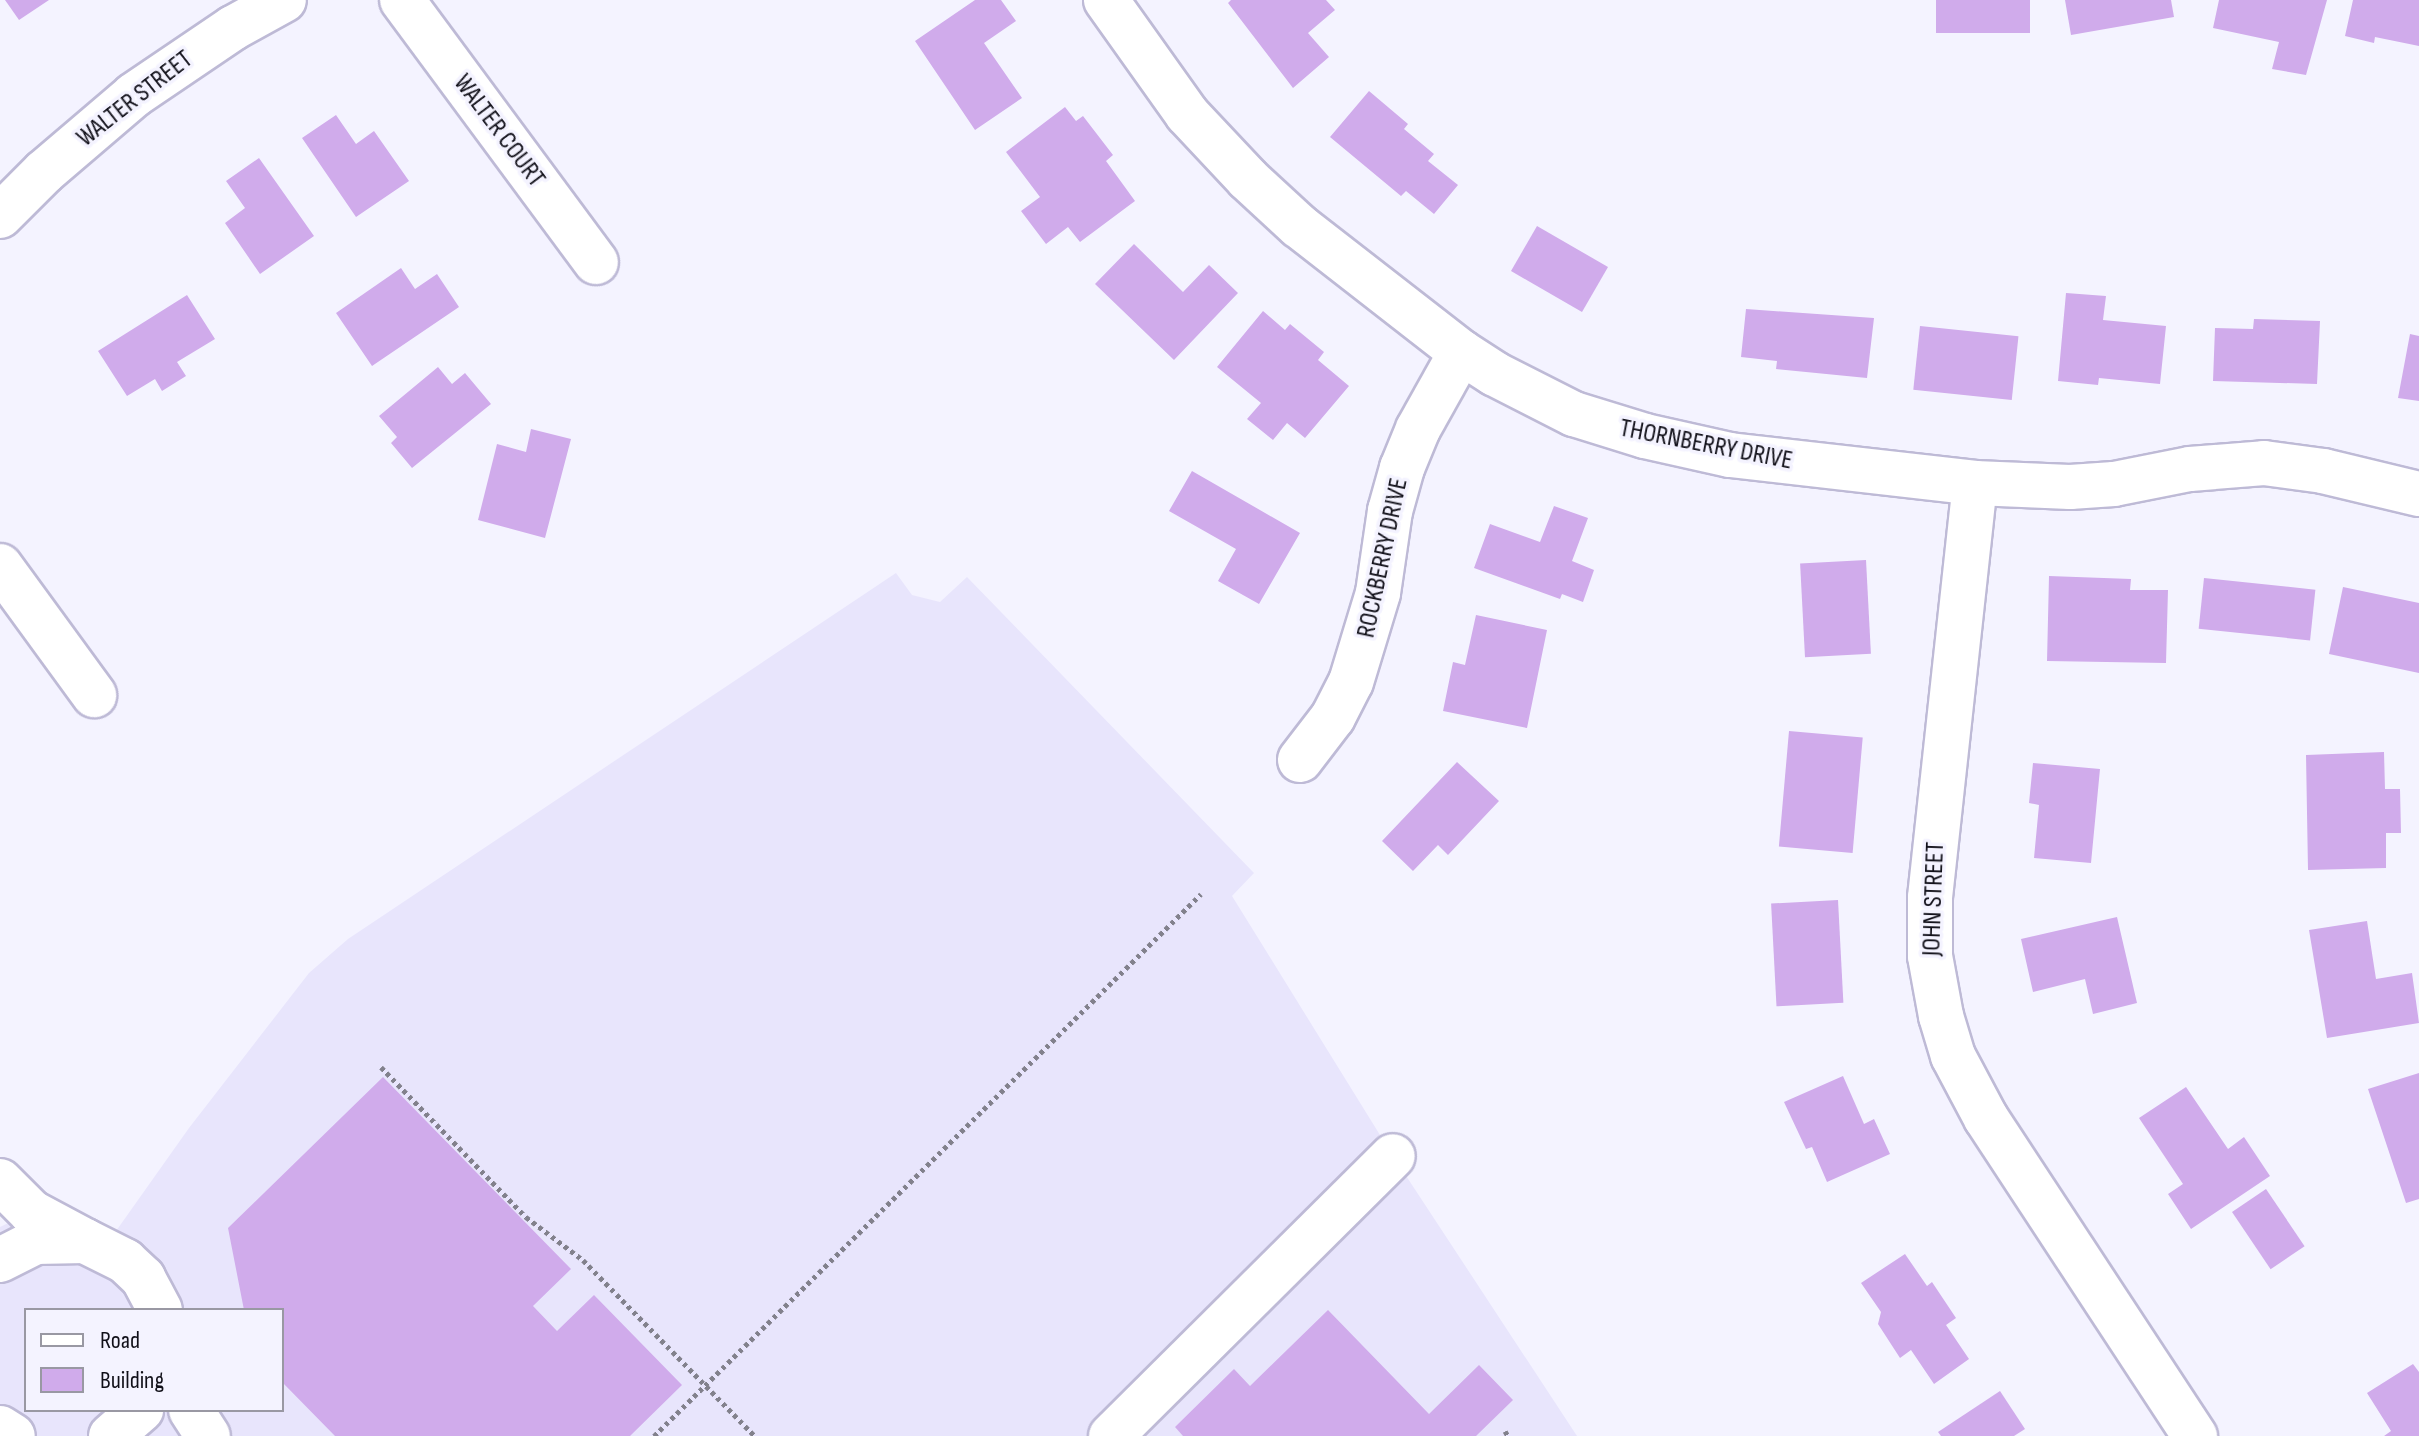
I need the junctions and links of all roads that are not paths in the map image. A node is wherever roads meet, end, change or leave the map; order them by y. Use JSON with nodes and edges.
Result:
{"nodes":[{"id":1,"x":284,"y":0,"type":"edge"},
{"id":2,"x":402,"y":0,"type":"edge"},
{"id":3,"x":1106,"y":0,"type":"edge"},
{"id":4,"x":0,"y":216,"type":"edge"},
{"id":5,"x":596,"y":262,"type":"dead end"},
{"id":6,"x":1461,"y":352,"type":"junction"},
{"id":7,"x":1975,"y":483,"type":"junction"},
{"id":8,"x":2419,"y":494,"type":"edge"},
{"id":9,"x":0,"y":566,"type":"edge"},
{"id":10,"x":94,"y":695,"type":"dead end"},
{"id":11,"x":1300,"y":760,"type":"dead end"},
{"id":12,"x":1393,"y":1156,"type":"dead end"},
{"id":13,"x":0,"y":1181,"type":"edge"},
{"id":14,"x":85,"y":1241,"type":"junction"},
{"id":15,"x":0,"y":1260,"type":"edge"},
{"id":16,"x":159,"y":1308,"type":"edge"},
{"id":17,"x":139,"y":1412,"type":"edge"},
{"id":18,"x":192,"y":1412,"type":"edge"},
{"id":19,"x":0,"y":1428,"type":"edge"},
{"id":20,"x":13,"y":1436,"type":"edge"},
{"id":21,"x":111,"y":1436,"type":"edge"},
{"id":22,"x":208,"y":1436,"type":"edge"},
{"id":23,"x":1111,"y":1436,"type":"edge"},
{"id":24,"x":2195,"y":1436,"type":"edge"}],
"edges":[{"from":1,"to":4,"type":"street","name":"WALTER STREET"},
{"from":2,"to":5,"type":"street","name":"WALTER COURT"},
{"from":3,"to":6,"type":"street","name":"THORNBERRY DRIVE"},
{"from":6,"to":7,"type":"street","name":"THORNBERRY DRIVE"},
{"from":6,"to":11,"type":"street","name":"ROCKBERRY DRIVE"},
{"from":7,"to":8,"type":"street","name":"THORNBERRY DRIVE"},
{"from":7,"to":24,"type":"street","name":"JOHN STREET"},
{"from":9,"to":10,"type":"street"},
{"from":12,"to":23,"type":"street"},
{"from":13,"to":14,"type":"street"},
{"from":14,"to":15,"type":"street"},
{"from":14,"to":16,"type":"street"},
{"from":17,"to":21,"type":"street"},
{"from":18,"to":22,"type":"street"},
{"from":19,"to":20,"type":"street"}]}
